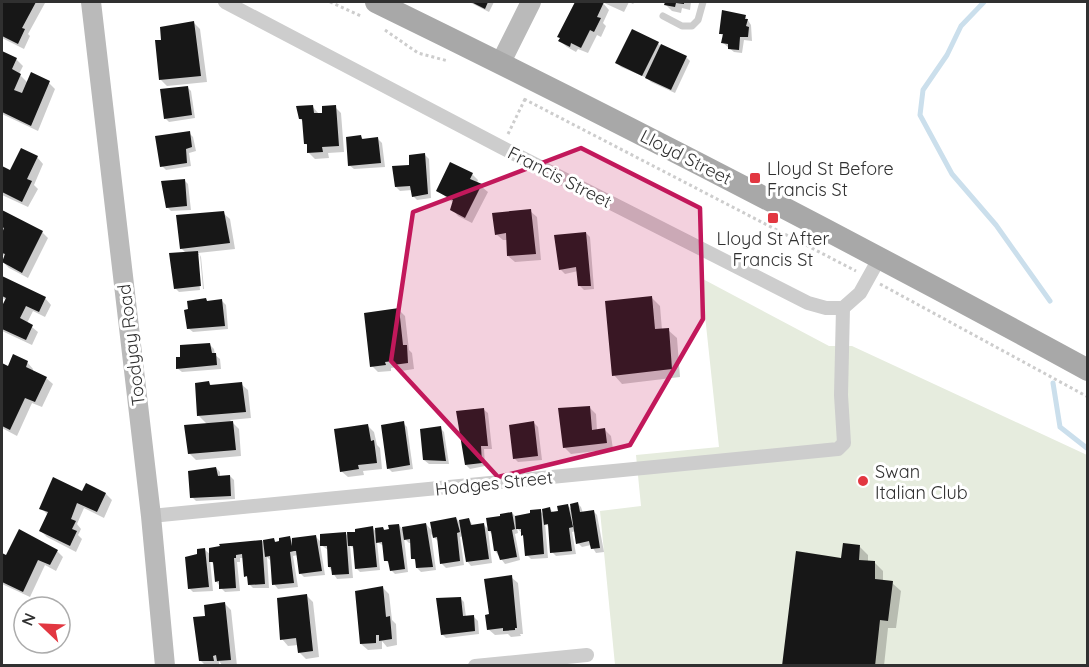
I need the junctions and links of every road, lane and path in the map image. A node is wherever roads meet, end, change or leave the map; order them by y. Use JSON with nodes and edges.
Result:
{"nodes":[{"id":1,"x":92,"y":2,"type":"edge"},
{"id":2,"x":225,"y":2,"type":"edge"},
{"id":3,"x":330,"y":2,"type":"edge"},
{"id":4,"x":531,"y":2,"type":"edge"},
{"id":5,"x":703,"y":2,"type":"edge"},
{"id":6,"x":371,"y":10,"type":"edge"},
{"id":7,"x":663,"y":16,"type":"dead end"},
{"id":8,"x":382,"y":28,"type":"dead end"},
{"id":9,"x":452,"y":62,"type":"dead end"},
{"id":10,"x":501,"y":62,"type":"junction"},
{"id":11,"x":536,"y":80,"type":"junction"},
{"id":12,"x":515,"y":94,"type":"dead end"},
{"id":13,"x":525,"y":100,"type":"junction"},
{"id":14,"x":501,"y":147,"type":"junction"},
{"id":15,"x":880,"y":257,"type":"junction"},
{"id":16,"x":869,"y":278,"type":"junction"},
{"id":17,"x":843,"y":309,"type":"junction"},
{"id":18,"x":1088,"y":370,"type":"edge"},
{"id":19,"x":1088,"y":398,"type":"edge"},
{"id":20,"x":151,"y":516,"type":"junction"},
{"id":21,"x":587,"y":655,"type":"dead end"},
{"id":22,"x":165,"y":666,"type":"edge"},
{"id":23,"x":475,"y":666,"type":"edge"}],
"edges":[{"from":1,"to":20,"type":"main road","name":"Toodyay Road"},
{"from":2,"to":14,"type":"street","name":"Francis Street"},
{"from":3,"to":6,"type":"path"},
{"from":4,"to":10,"type":"main road"},
{"from":5,"to":7,"type":"lane"},
{"from":6,"to":10,"type":"main road","name":"Lloyd Street"},
{"from":8,"to":9,"type":"path"},
{"from":10,"to":11,"type":"main road","name":"Lloyd Street"},
{"from":11,"to":13,"type":"path"},
{"from":11,"to":15,"type":"main road","name":"Lloyd Street"},
{"from":12,"to":13,"type":"path"},
{"from":13,"to":14,"type":"path"},
{"from":13,"to":16,"type":"path"},
{"from":14,"to":17,"type":"street","name":"Francis Street"},
{"from":15,"to":16,"type":"street"},
{"from":15,"to":18,"type":"main road","name":"Lloyd Street"},
{"from":16,"to":17,"type":"street"},
{"from":16,"to":19,"type":"path"},
{"from":17,"to":20,"type":"street","name":"Hodges Street"},
{"from":20,"to":22,"type":"main road","name":"Toodyay Road"},
{"from":21,"to":23,"type":"street"}]}
